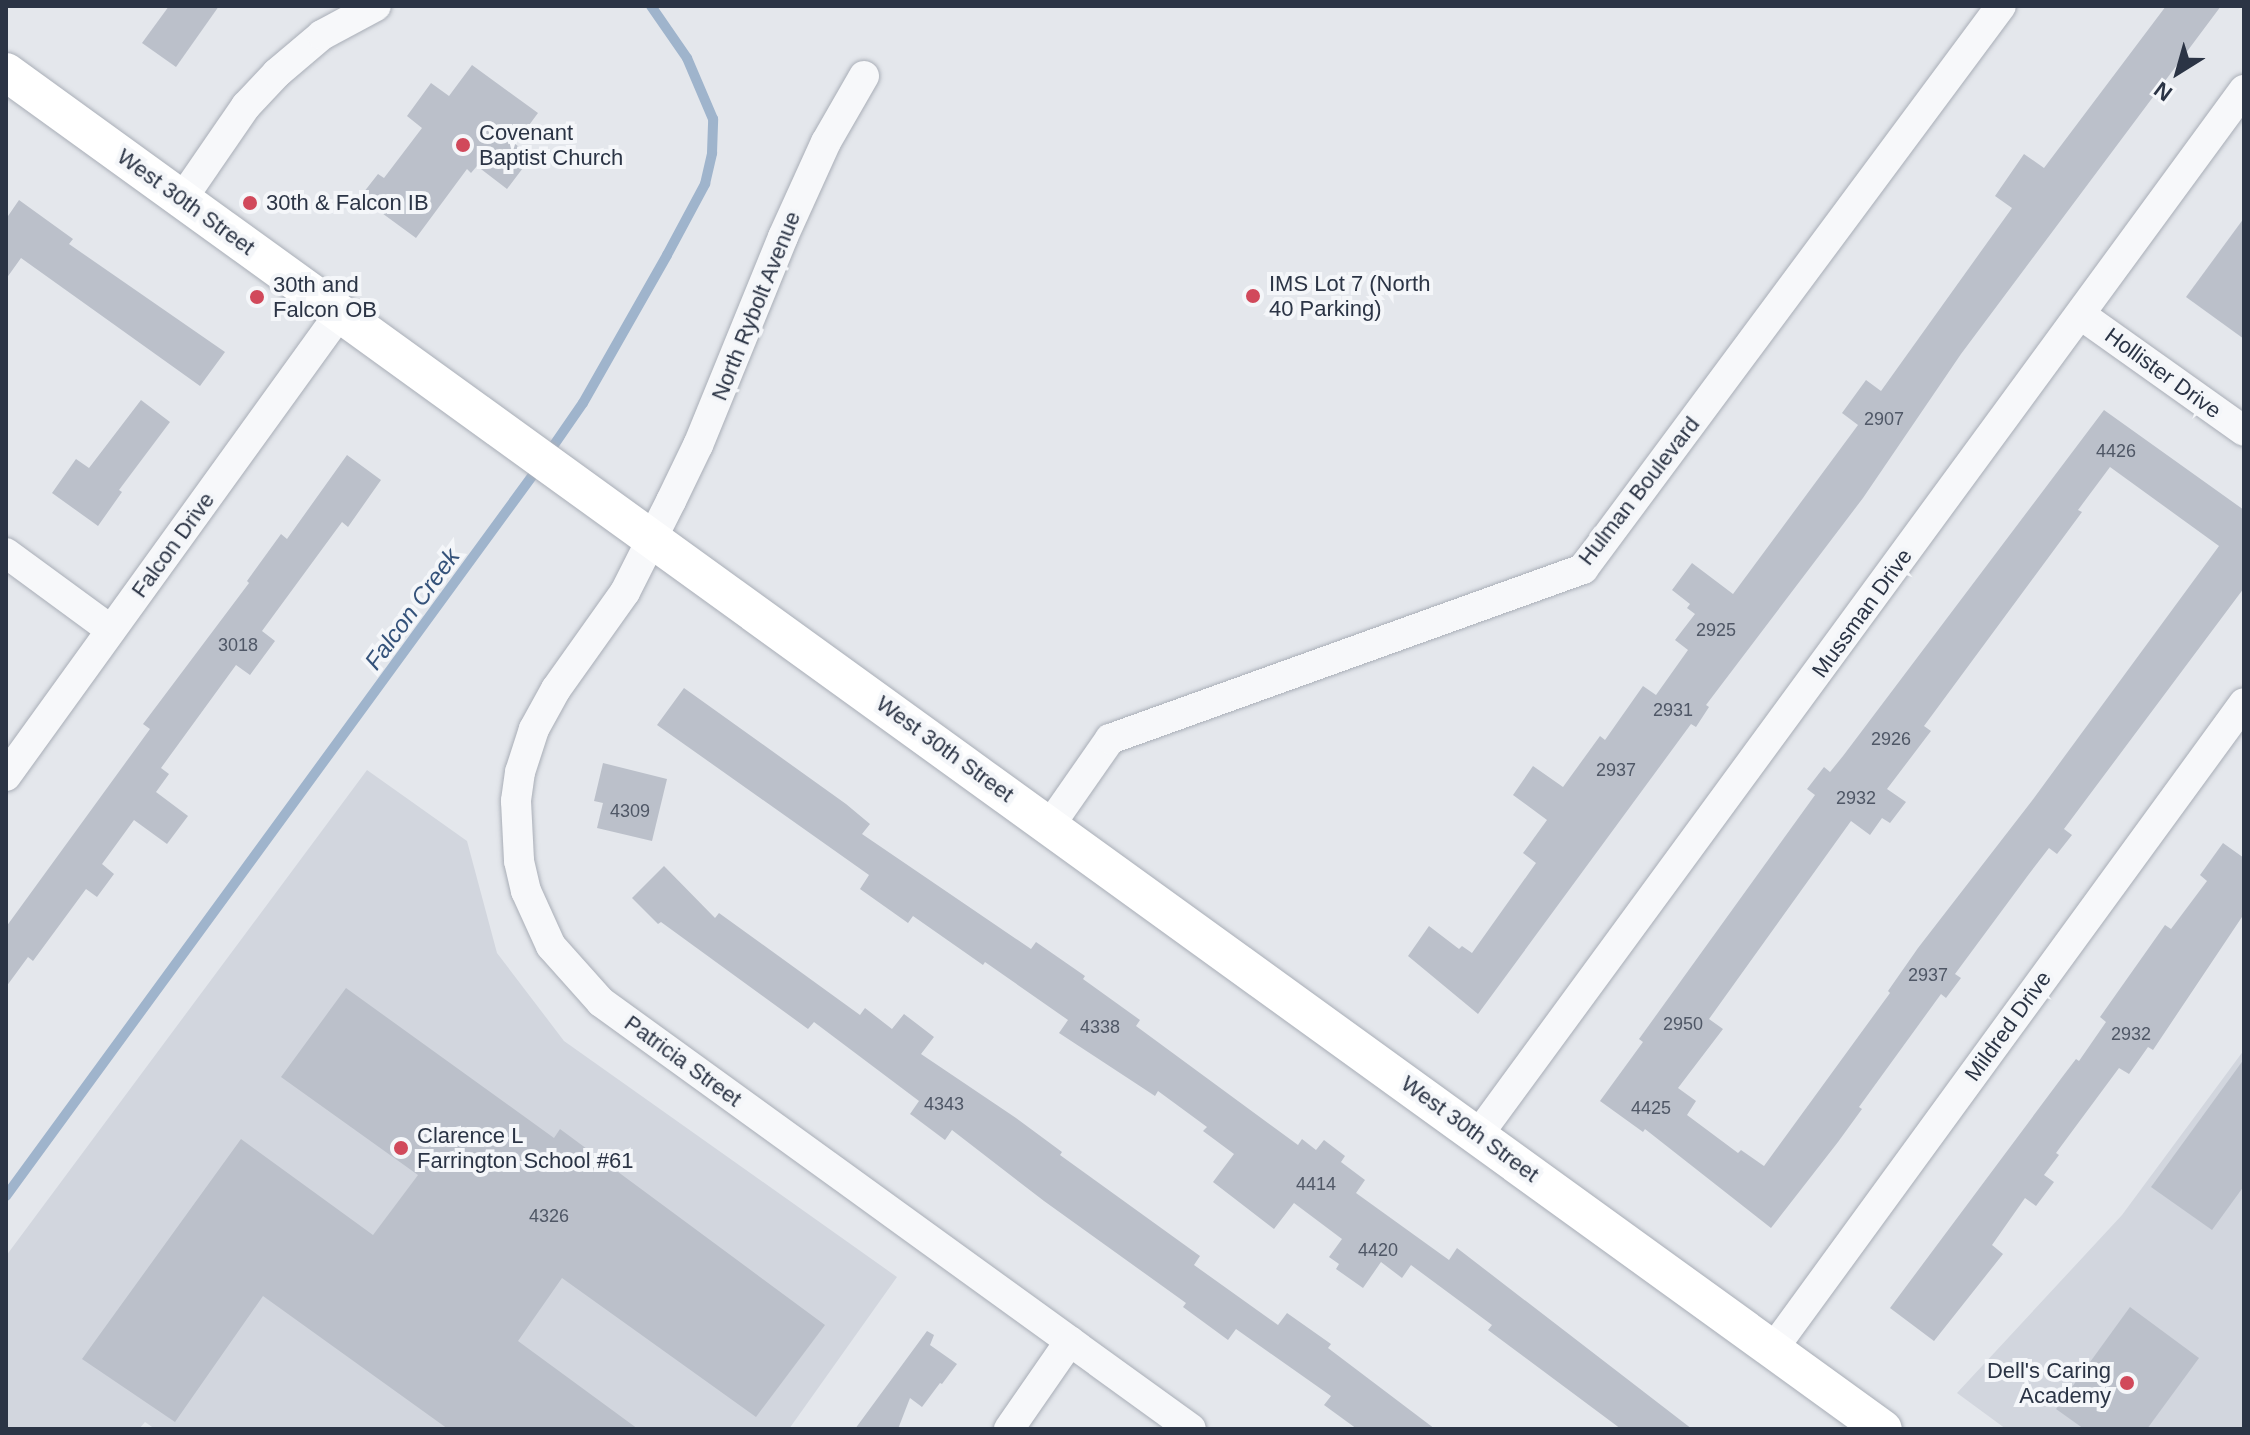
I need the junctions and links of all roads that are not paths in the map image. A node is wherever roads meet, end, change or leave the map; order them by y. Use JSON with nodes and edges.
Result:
{"nodes":[{"id":1,"x":376,"y":6,"type":"edge"},
{"id":2,"x":2001,"y":6,"type":"edge"},
{"id":3,"x":328,"y":17,"type":"edge"},
{"id":4,"x":6,"y":72,"type":"edge"},
{"id":5,"x":864,"y":76,"type":"dead end"},
{"id":6,"x":2244,"y":90,"type":"edge"},
{"id":7,"x":182,"y":199,"type":"junction"},
{"id":8,"x":340,"y":313,"type":"junction"},
{"id":9,"x":2081,"y":315,"type":"junction"},
{"id":10,"x":2244,"y":431,"type":"edge"},
{"id":11,"x":651,"y":538,"type":"junction"},
{"id":12,"x":6,"y":553,"type":"edge"},
{"id":13,"x":111,"y":630,"type":"junction"},
{"id":14,"x":2244,"y":703,"type":"edge"},
{"id":15,"x":6,"y":776,"type":"edge"},
{"id":16,"x":1050,"y":825,"type":"junction"},
{"id":17,"x":1478,"y":1135,"type":"junction"},
{"id":18,"x":1070,"y":1341,"type":"junction"},
{"id":19,"x":1773,"y":1349,"type":"junction"},
{"id":20,"x":1009,"y":1429,"type":"edge"},
{"id":21,"x":1191,"y":1429,"type":"edge"},
{"id":22,"x":1883,"y":1429,"type":"edge"}],
"edges":[{"from":1,"to":3,"type":"street"},
{"from":2,"to":16,"type":"street","name":"Hulman Boulevard"},
{"from":3,"to":7,"type":"street"},
{"from":4,"to":7,"type":"main road","name":"West 30th Street"},
{"from":5,"to":11,"type":"street","name":"North Rybolt Avenue"},
{"from":6,"to":9,"type":"street","name":"Mussman Drive"},
{"from":7,"to":8,"type":"main road","name":"West 30th Street"},
{"from":8,"to":11,"type":"main road","name":"West 30th Street"},
{"from":8,"to":13,"type":"street","name":"Falcon Drive"},
{"from":9,"to":10,"type":"street","name":"Hollister Drive"},
{"from":9,"to":17,"type":"street","name":"Mussman Drive"},
{"from":11,"to":16,"type":"main road","name":"West 30th Street"},
{"from":11,"to":18,"type":"street","name":"Patricia Street"},
{"from":12,"to":13,"type":"street"},
{"from":13,"to":15,"type":"street","name":"Falcon Drive"},
{"from":14,"to":19,"type":"street","name":"Mildred Drive"},
{"from":16,"to":17,"type":"main road","name":"West 30th Street"},
{"from":17,"to":19,"type":"main road","name":"West 30th Street"},
{"from":18,"to":20,"type":"street"},
{"from":18,"to":21,"type":"street","name":"Patricia Street"},
{"from":19,"to":22,"type":"main road","name":"West 30th Street"}]}
